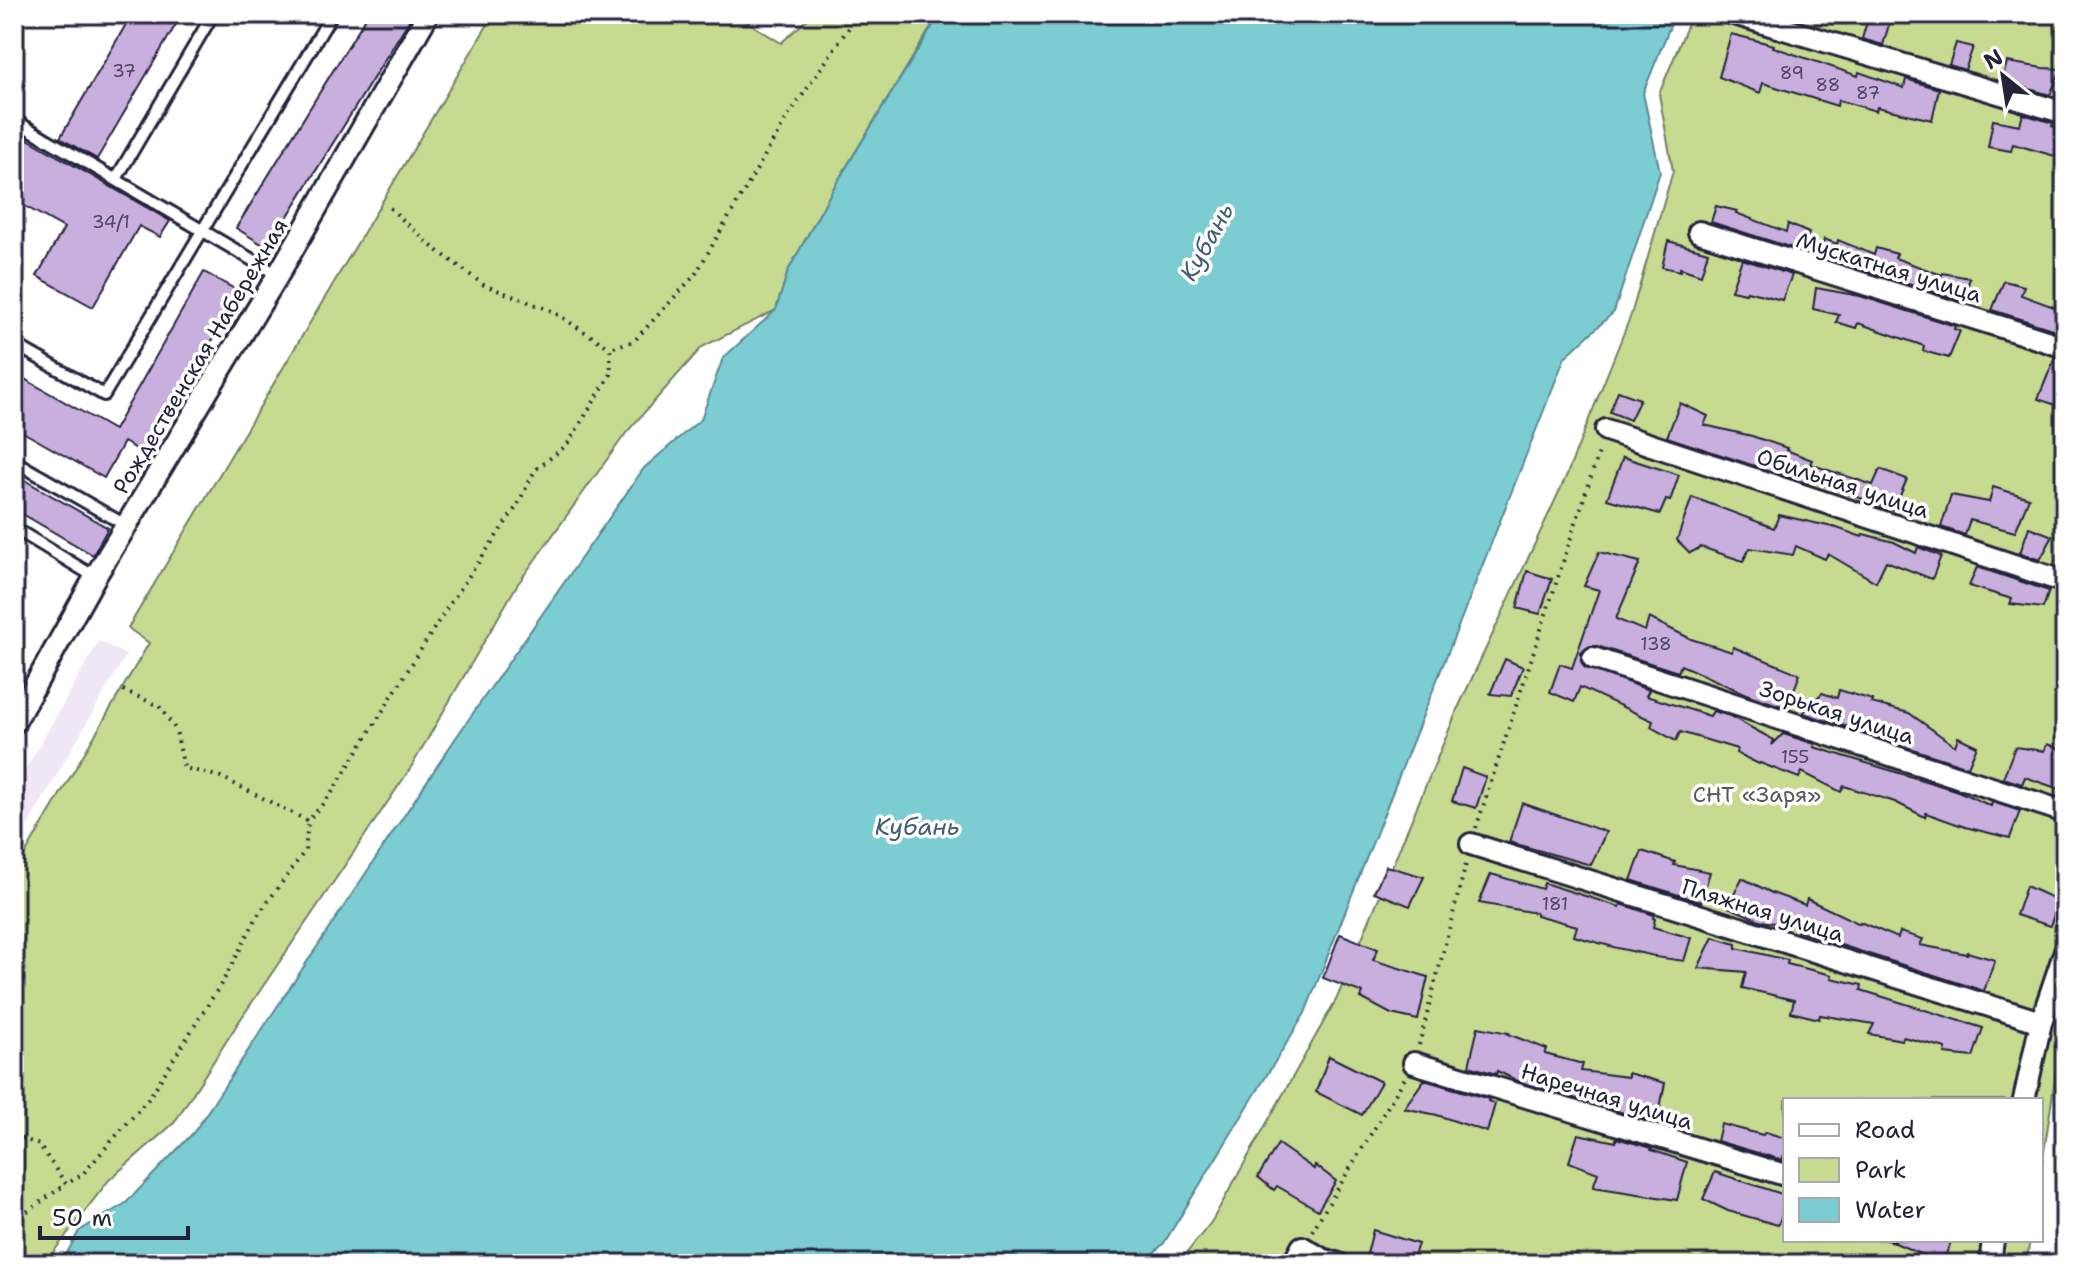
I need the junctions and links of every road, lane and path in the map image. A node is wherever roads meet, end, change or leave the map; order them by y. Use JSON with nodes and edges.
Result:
{"nodes":[{"id":1,"x":213,"y":14,"type":"edge"},
{"id":2,"x":332,"y":14,"type":"edge"},
{"id":3,"x":428,"y":14,"type":"edge"},
{"id":4,"x":858,"y":14,"type":"edge"},
{"id":5,"x":1734,"y":14,"type":"edge"},
{"id":6,"x":2065,"y":113,"type":"edge"},
{"id":7,"x":14,"y":120,"type":"edge"},
{"id":8,"x":116,"y":179,"type":"junction"},
{"id":9,"x":390,"y":208,"type":"dead end"},
{"id":10,"x":202,"y":230,"type":"junction"},
{"id":11,"x":1699,"y":232,"type":"dead end"},
{"id":12,"x":278,"y":275,"type":"junction"},
{"id":13,"x":14,"y":344,"type":"edge"},
{"id":14,"x":2065,"y":347,"type":"edge"},
{"id":15,"x":610,"y":348,"type":"junction"},
{"id":16,"x":1606,"y":430,"type":"dead end"},
{"id":17,"x":14,"y":461,"type":"edge"},
{"id":18,"x":127,"y":526,"type":"junction"},
{"id":19,"x":14,"y":528,"type":"edge"},
{"id":20,"x":95,"y":577,"type":"junction"},
{"id":21,"x":2065,"y":582,"type":"edge"},
{"id":22,"x":1593,"y":658,"type":"dead end"},
{"id":23,"x":123,"y":690,"type":"dead end"},
{"id":24,"x":14,"y":723,"type":"edge"},
{"id":25,"x":2065,"y":812,"type":"edge"},
{"id":26,"x":308,"y":821,"type":"junction"},
{"id":27,"x":1471,"y":844,"type":"dead end"},
{"id":28,"x":2065,"y":951,"type":"edge"},
{"id":29,"x":2041,"y":1022,"type":"junction"},
{"id":30,"x":1414,"y":1063,"type":"dead end"},
{"id":31,"x":2024,"y":1098,"type":"edge"},
{"id":32,"x":14,"y":1135,"type":"edge"},
{"id":33,"x":1783,"y":1174,"type":"edge"},
{"id":34,"x":66,"y":1184,"type":"junction"},
{"id":35,"x":14,"y":1221,"type":"edge"},
{"id":36,"x":1993,"y":1242,"type":"edge"},
{"id":37,"x":1297,"y":1256,"type":"edge"},
{"id":38,"x":1327,"y":1262,"type":"edge"},
{"id":39,"x":1990,"y":1264,"type":"edge"}],
"edges":[{"from":1,"to":8,"type":"lane"},
{"from":2,"to":10,"type":"lane"},
{"from":3,"to":12,"type":"street","name":"Рождественская Набережная"},
{"from":4,"to":15,"type":"path"},
{"from":5,"to":6,"type":"street"},
{"from":7,"to":8,"type":"lane"},
{"from":8,"to":10,"type":"lane"},
{"from":9,"to":15,"type":"path"},
{"from":10,"to":12,"type":"lane"},
{"from":10,"to":13,"type":"lane"},
{"from":11,"to":14,"type":"street","name":"Мускатная улица"},
{"from":12,"to":18,"type":"street","name":"Рождественская Набережная"},
{"from":15,"to":26,"type":"path"},
{"from":16,"to":21,"type":"street","name":"Обильная улица"},
{"from":17,"to":18,"type":"lane"},
{"from":18,"to":20,"type":"street","name":"Рождественская Набережная"},
{"from":19,"to":20,"type":"lane"},
{"from":20,"to":24,"type":"street","name":"Рождественская Набережная"},
{"from":22,"to":25,"type":"street","name":"Зорькая улица"},
{"from":23,"to":26,"type":"path"},
{"from":26,"to":34,"type":"path"},
{"from":27,"to":29,"type":"street","name":"Пляжная улица"},
{"from":28,"to":29,"type":"street"},
{"from":29,"to":31,"type":"street"},
{"from":30,"to":33,"type":"street","name":"Наречная улица"},
{"from":32,"to":34,"type":"path"},
{"from":34,"to":35,"type":"path"},
{"from":36,"to":39,"type":"street"},
{"from":37,"to":38,"type":"street"}]}
